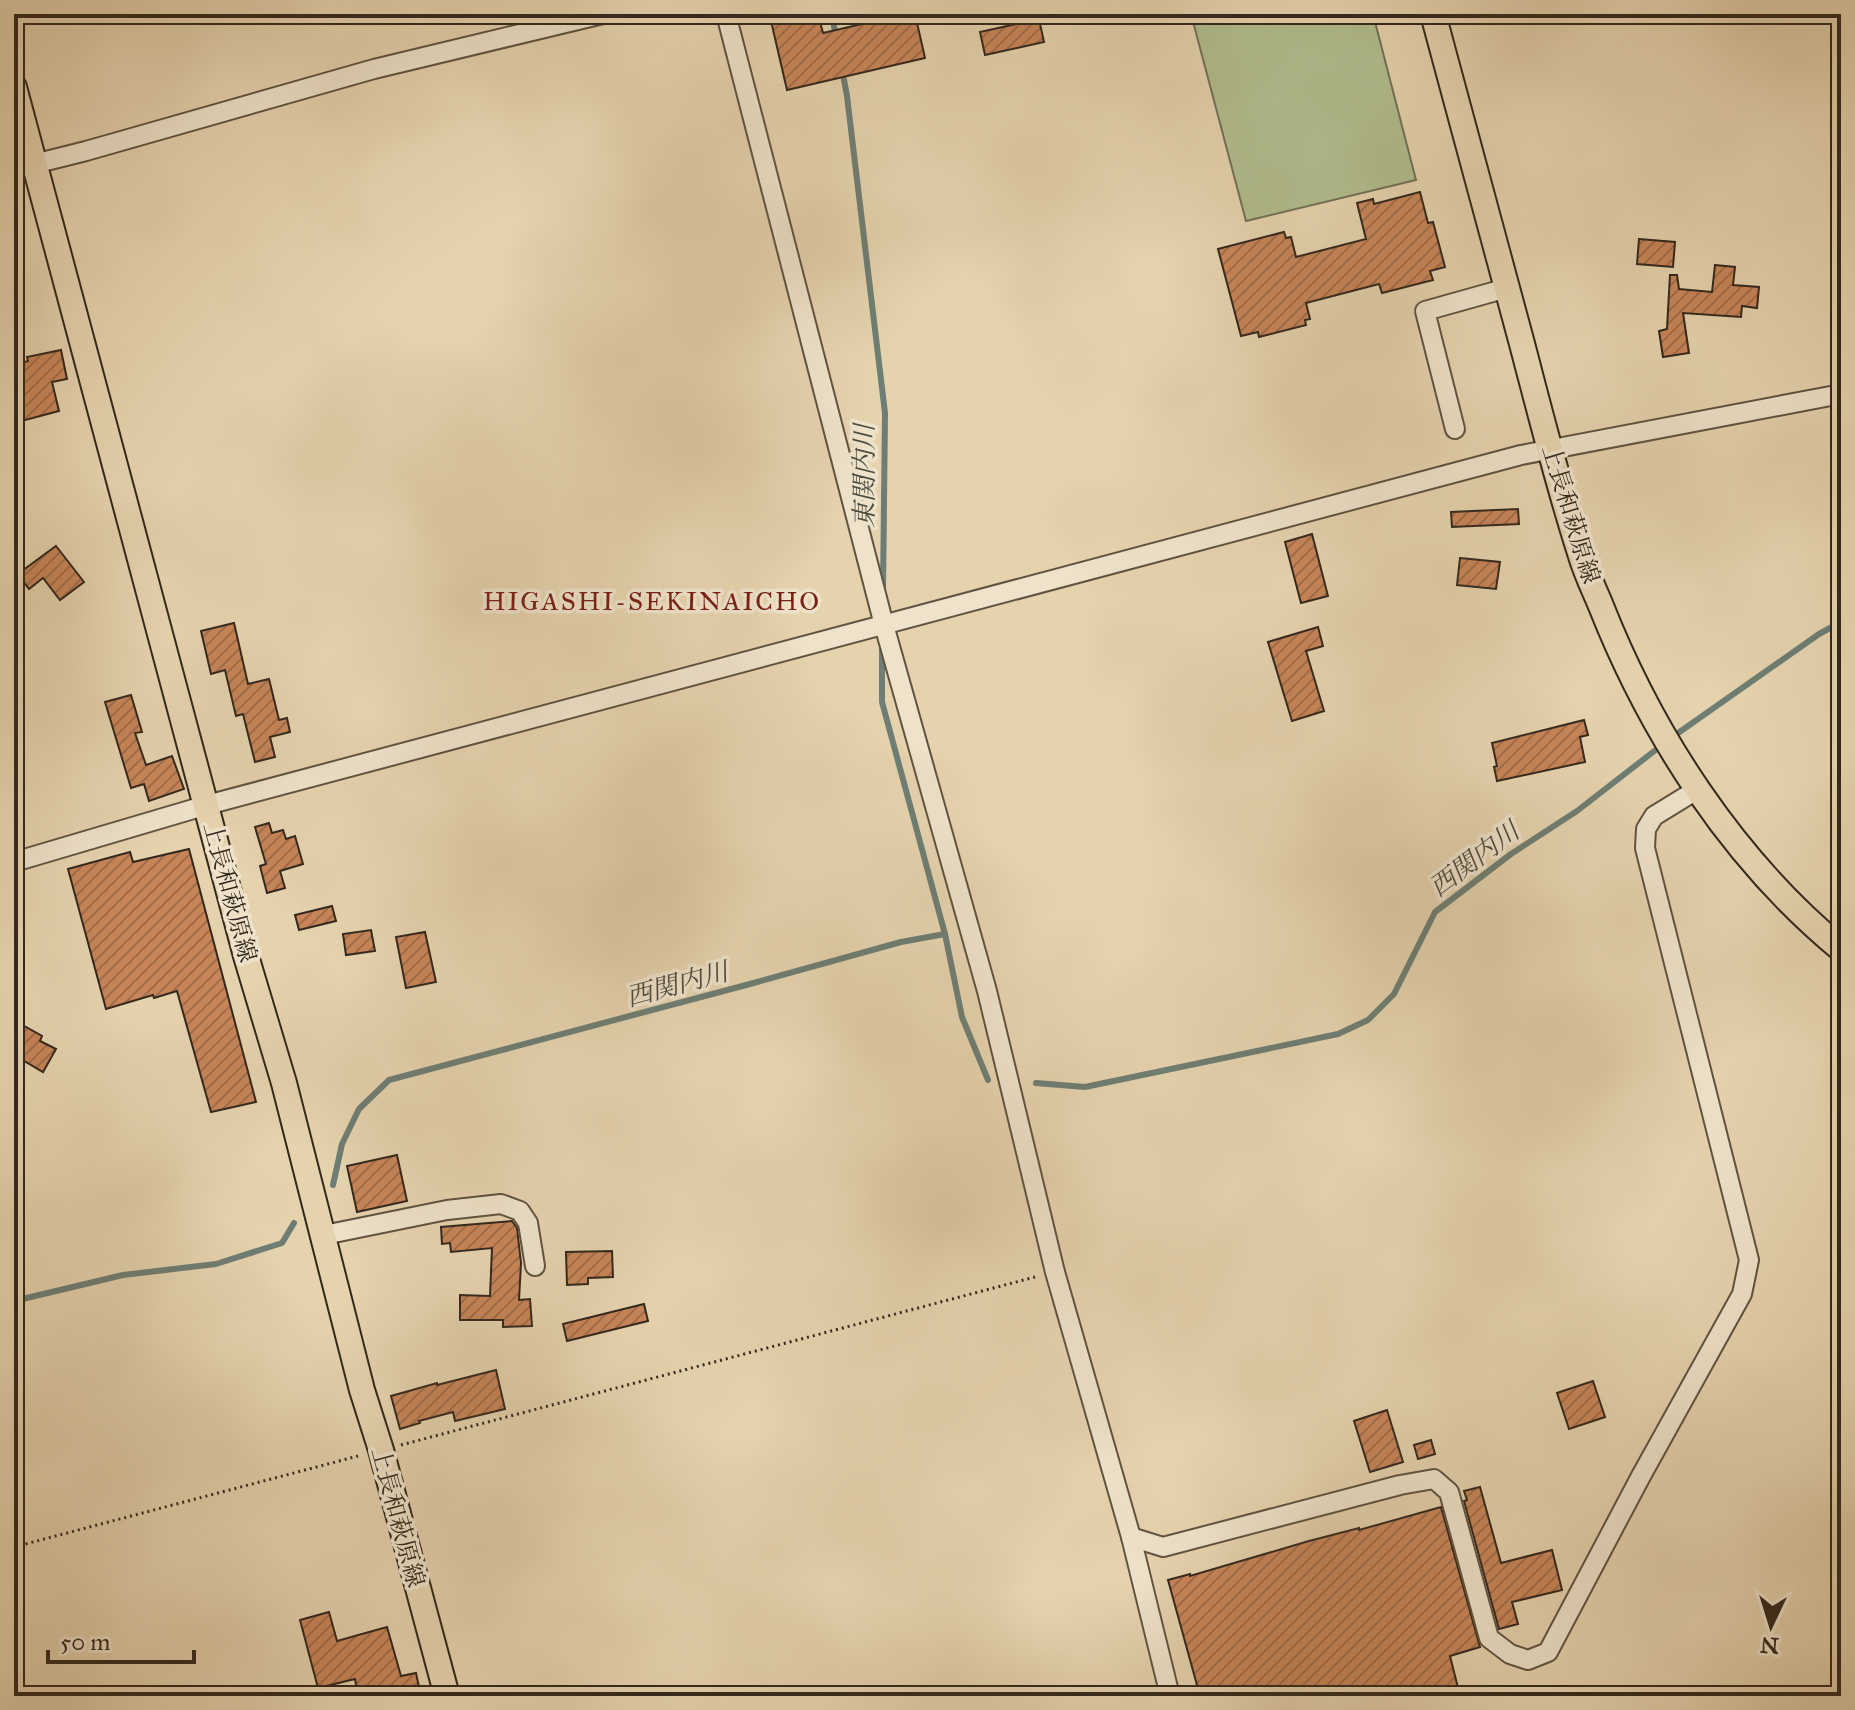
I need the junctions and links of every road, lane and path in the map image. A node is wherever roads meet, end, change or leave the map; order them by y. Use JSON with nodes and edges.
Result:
{"nodes":[{"id":1,"x":603,"y":14,"type":"edge"},
{"id":2,"x":726,"y":14,"type":"edge"},
{"id":3,"x":1433,"y":14,"type":"edge"},
{"id":4,"x":14,"y":87,"type":"edge"},
{"id":5,"x":24,"y":166,"type":"edge"},
{"id":6,"x":1507,"y":288,"type":"junction"},
{"id":7,"x":1841,"y":394,"type":"edge"},
{"id":8,"x":1455,"y":429,"type":"dead end"},
{"id":9,"x":1550,"y":449,"type":"junction"},
{"id":10,"x":884,"y":625,"type":"junction"},
{"id":11,"x":1698,"y":789,"type":"junction"},
{"id":12,"x":207,"y":805,"type":"junction"},
{"id":13,"x":14,"y":862,"type":"edge"},
{"id":14,"x":1841,"y":949,"type":"edge"},
{"id":15,"x":324,"y":1235,"type":"junction"},
{"id":16,"x":535,"y":1266,"type":"dead end"},
{"id":17,"x":1055,"y":1272,"type":"junction"},
{"id":18,"x":381,"y":1450,"type":"junction"},
{"id":19,"x":1131,"y":1537,"type":"junction"},
{"id":20,"x":14,"y":1547,"type":"edge"},
{"id":21,"x":447,"y":1696,"type":"edge"},
{"id":22,"x":1170,"y":1696,"type":"edge"}],
"edges":[{"from":1,"to":5,"type":"street"},
{"from":2,"to":10,"type":"street"},
{"from":3,"to":6,"type":"main road","name":"上長和萩原線"},
{"from":4,"to":5,"type":"main road","name":"上長和萩原線"},
{"from":5,"to":12,"type":"main road","name":"上長和萩原線"},
{"from":6,"to":8,"type":"street"},
{"from":6,"to":9,"type":"main road","name":"上長和萩原線"},
{"from":7,"to":9,"type":"street"},
{"from":9,"to":10,"type":"street"},
{"from":9,"to":11,"type":"main road","name":"上長和萩原線"},
{"from":10,"to":12,"type":"street"},
{"from":10,"to":17,"type":"street"},
{"from":11,"to":14,"type":"main road","name":"上長和萩原線"},
{"from":11,"to":19,"type":"street"},
{"from":12,"to":13,"type":"street"},
{"from":12,"to":15,"type":"main road","name":"上長和萩原線"},
{"from":15,"to":16,"type":"street"},
{"from":15,"to":18,"type":"main road","name":"上長和萩原線"},
{"from":17,"to":18,"type":"path"},
{"from":17,"to":19,"type":"street"},
{"from":18,"to":20,"type":"path"},
{"from":18,"to":21,"type":"main road","name":"上長和萩原線"},
{"from":19,"to":22,"type":"street"}]}
